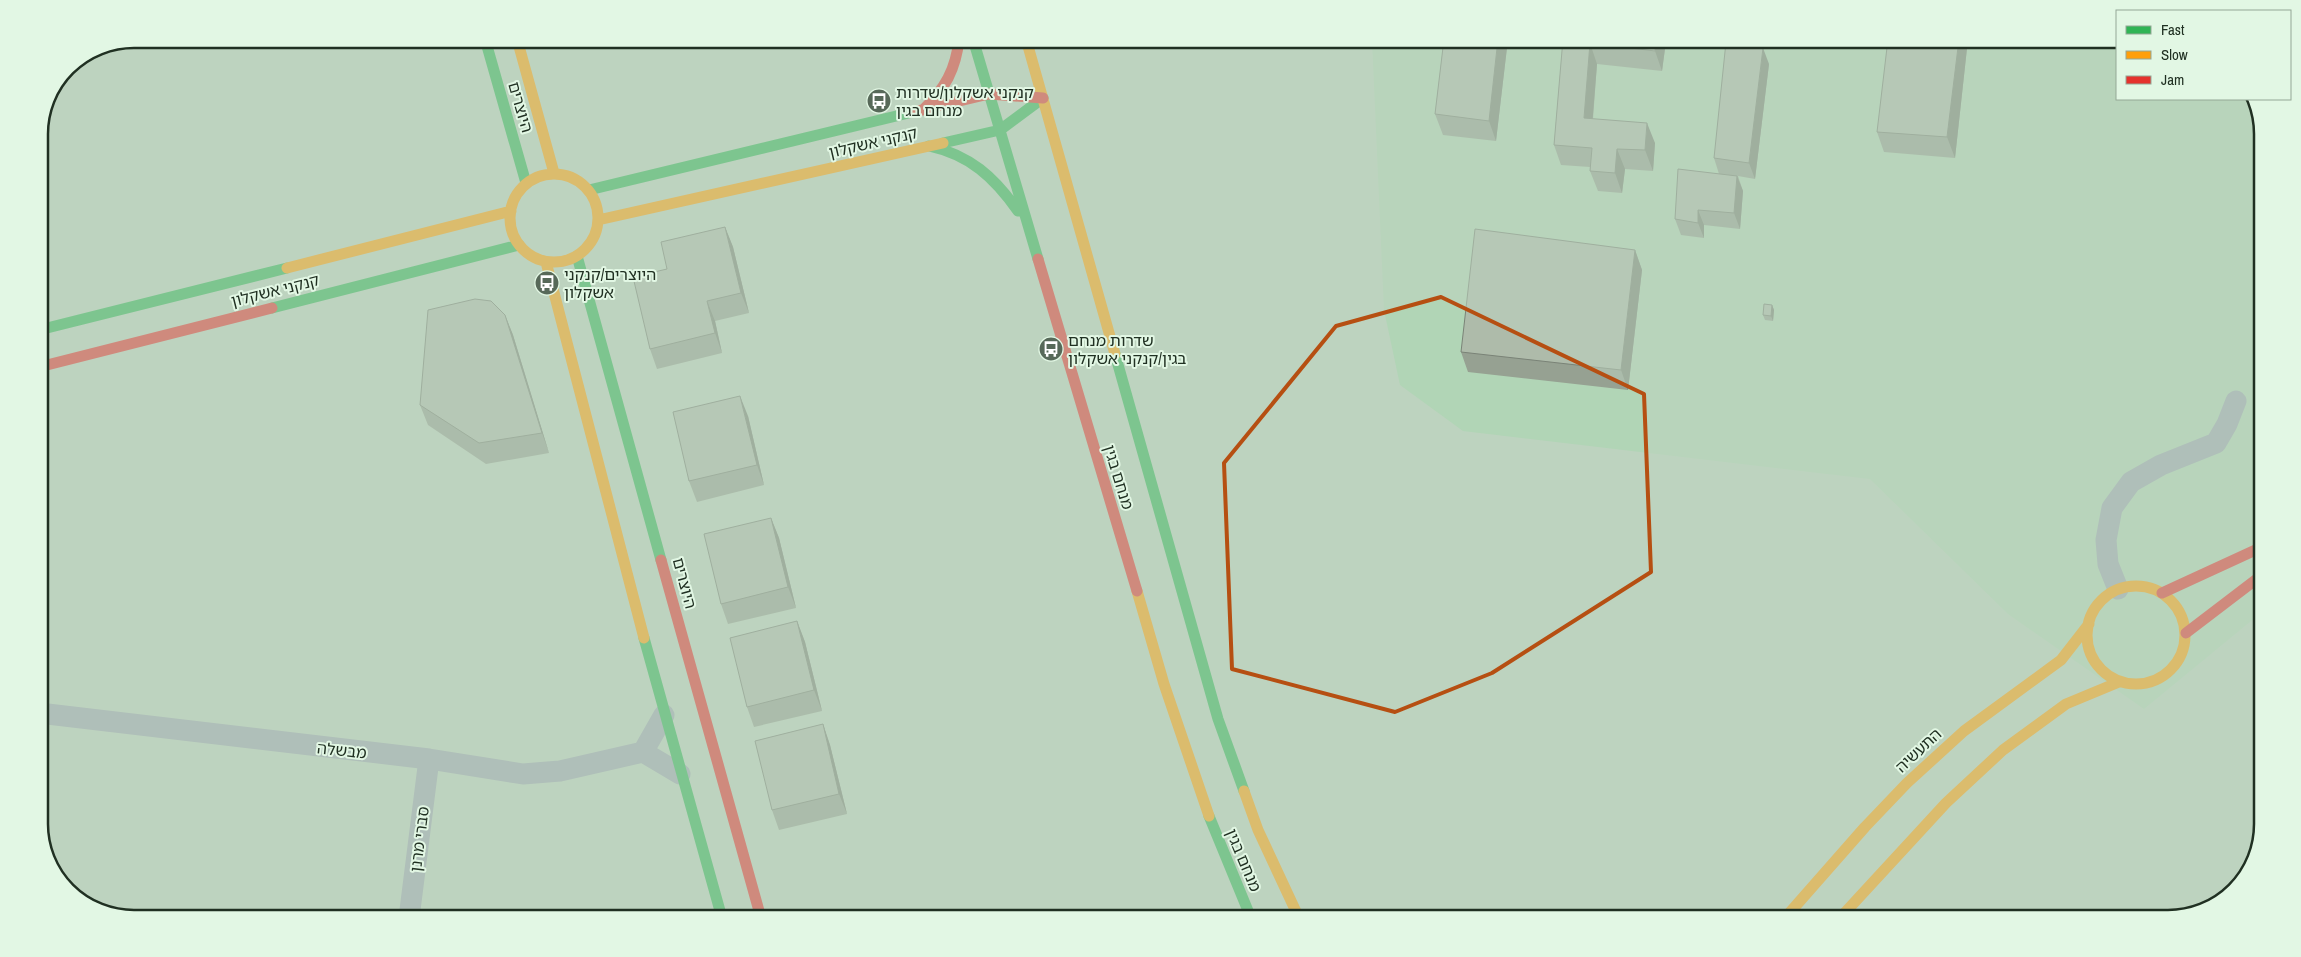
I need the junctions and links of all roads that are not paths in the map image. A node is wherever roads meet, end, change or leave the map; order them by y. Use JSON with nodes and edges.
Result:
{"nodes":[{"id":1,"x":488,"y":48,"type":"edge"},
{"id":2,"x":519,"y":48,"type":"edge"},
{"id":3,"x":957,"y":48,"type":"edge"},
{"id":4,"x":976,"y":48,"type":"edge"},
{"id":5,"x":1029,"y":48,"type":"edge"},
{"id":6,"x":989,"y":94,"type":"junction"},
{"id":7,"x":1043,"y":98,"type":"junction"},
{"id":8,"x":923,"y":110,"type":"junction"},
{"id":9,"x":1000,"y":130,"type":"junction"},
{"id":10,"x":929,"y":146,"type":"junction"},
{"id":11,"x":554,"y":173,"type":"junction"},
{"id":12,"x":526,"y":183,"type":"junction"},
{"id":13,"x":589,"y":190,"type":"junction"},
{"id":14,"x":510,"y":211,"type":"junction"},
{"id":15,"x":598,"y":220,"type":"junction"},
{"id":16,"x":1026,"y":222,"type":"junction"},
{"id":17,"x":519,"y":245,"type":"junction"},
{"id":18,"x":577,"y":256,"type":"junction"},
{"id":19,"x":546,"y":262,"type":"junction"},
{"id":20,"x":48,"y":328,"type":"edge"},
{"id":21,"x":48,"y":365,"type":"edge"},
{"id":22,"x":2236,"y":401,"type":"dead end"},
{"id":23,"x":2254,"y":551,"type":"edge"},
{"id":24,"x":2254,"y":581,"type":"edge"},
{"id":25,"x":2118,"y":589,"type":"junction"},
{"id":26,"x":2162,"y":593,"type":"junction"},
{"id":27,"x":2089,"y":624,"type":"junction"},
{"id":28,"x":2186,"y":633,"type":"junction"},
{"id":29,"x":2119,"y":682,"type":"junction"},
{"id":30,"x":48,"y":714,"type":"edge"},
{"id":31,"x":664,"y":715,"type":"junction"},
{"id":32,"x":643,"y":752,"type":"junction"},
{"id":33,"x":429,"y":759,"type":"junction"},
{"id":34,"x":680,"y":774,"type":"junction"},
{"id":35,"x":410,"y":910,"type":"edge"},
{"id":36,"x":720,"y":910,"type":"edge"},
{"id":37,"x":759,"y":910,"type":"edge"},
{"id":38,"x":1248,"y":910,"type":"edge"},
{"id":39,"x":1296,"y":910,"type":"edge"},
{"id":40,"x":1792,"y":910,"type":"edge"},
{"id":41,"x":1847,"y":910,"type":"edge"}],
"edges":[{"from":1,"to":12,"type":"street","name":"היוצרים"},
{"from":2,"to":11,"type":"street","name":"היוצרים"},
{"from":3,"to":8,"type":"street"},
{"from":4,"to":6,"type":"street","name":"מנחם בגין"},
{"from":5,"to":7,"type":"street","name":"מנחם בגין"},
{"from":6,"to":7,"type":"street","name":"קנקני אשקלון"},
{"from":6,"to":8,"type":"street","name":"קנקני אשקלון"},
{"from":6,"to":9,"type":"street","name":"מנחם בגין"},
{"from":7,"to":9,"type":"street","name":"קנקני אשקלון"},
{"from":7,"to":39,"type":"street","name":"מנחם בגין"},
{"from":8,"to":13,"type":"street","name":"קנקני אשקלון"},
{"from":9,"to":10,"type":"street","name":"קנקני אשקלון"},
{"from":9,"to":16,"type":"street","name":"מנחם בגין"},
{"from":10,"to":15,"type":"street","name":"קנקני אשקלון"},
{"from":10,"to":16,"type":"street"},
{"from":11,"to":12,"type":"street"},
{"from":11,"to":13,"type":"street"},
{"from":12,"to":14,"type":"street"},
{"from":13,"to":15,"type":"street"},
{"from":14,"to":17,"type":"street"},
{"from":14,"to":20,"type":"street","name":"קנקני אשקלון"},
{"from":15,"to":18,"type":"street"},
{"from":16,"to":38,"type":"street","name":"מנחם בגין"},
{"from":17,"to":19,"type":"street"},
{"from":17,"to":21,"type":"street","name":"קנקני אשקלון"},
{"from":18,"to":19,"type":"street"},
{"from":18,"to":37,"type":"street","name":"היוצרים"},
{"from":19,"to":31,"type":"street"},
{"from":22,"to":25,"type":"street"},
{"from":23,"to":26,"type":"street"},
{"from":24,"to":28,"type":"street"},
{"from":25,"to":26,"type":"street"},
{"from":25,"to":27,"type":"street"},
{"from":26,"to":28,"type":"street"},
{"from":27,"to":29,"type":"street"},
{"from":27,"to":40,"type":"street","name":"התעשיה"},
{"from":28,"to":29,"type":"street"},
{"from":29,"to":41,"type":"street"},
{"from":30,"to":33,"type":"street","name":"מבשלה"},
{"from":31,"to":32,"type":"street"},
{"from":31,"to":34,"type":"street"},
{"from":32,"to":33,"type":"street","name":"מבשלה"},
{"from":32,"to":34,"type":"street"},
{"from":33,"to":35,"type":"street","name":"סברי מרנן"},
{"from":34,"to":36,"type":"street"}]}
